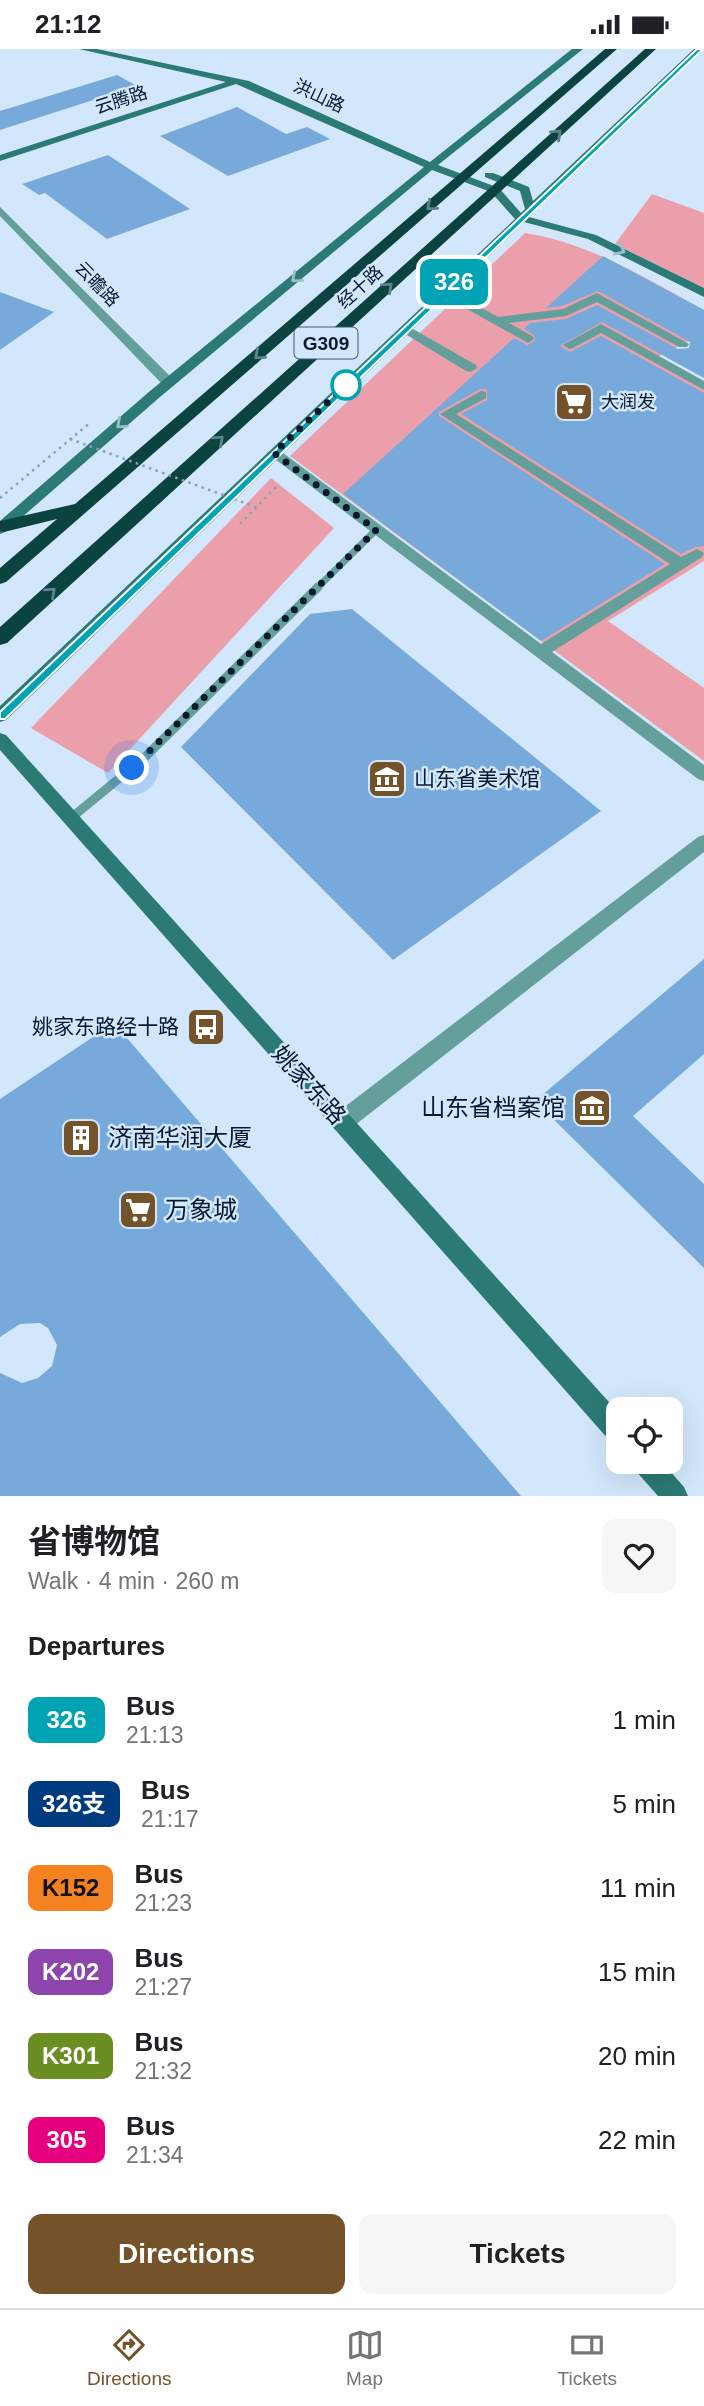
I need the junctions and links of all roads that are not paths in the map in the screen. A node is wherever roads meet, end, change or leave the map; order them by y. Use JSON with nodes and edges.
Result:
{"nodes":[{"id":1,"x":84,"y":49,"type":"edge"},
{"id":2,"x":117,"y":49,"type":"edge"},
{"id":3,"x":578,"y":49,"type":"edge"},
{"id":4,"x":612,"y":49,"type":"edge"},
{"id":5,"x":651,"y":49,"type":"edge"},
{"id":6,"x":699,"y":49,"type":"edge"},
{"id":7,"x":252,"y":76,"type":"junction"},
{"id":8,"x":234,"y":82,"type":"junction"},
{"id":9,"x":0,"y":158,"type":"edge"},
{"id":10,"x":443,"y":158,"type":"junction"},
{"id":11,"x":431,"y":166,"type":"junction"},
{"id":12,"x":468,"y":174,"type":"junction"},
{"id":13,"x":500,"y":186,"type":"junction"},
{"id":14,"x":0,"y":210,"type":"edge"},
{"id":15,"x":525,"y":214,"type":"junction"},
{"id":16,"x":444,"y":291,"type":"junction"},
{"id":17,"x":704,"y":293,"type":"edge"},
{"id":18,"x":585,"y":319,"type":"junction"},
{"id":19,"x":496,"y":321,"type":"junction"},
{"id":20,"x":405,"y":330,"type":"junction"},
{"id":21,"x":528,"y":339,"type":"dead end"},
{"id":22,"x":683,"y":344,"type":"dead end"},
{"id":23,"x":569,"y":345,"type":"dead end"},
{"id":24,"x":471,"y":368,"type":"dead end"},
{"id":25,"x":169,"y":383,"type":"junction"},
{"id":26,"x":704,"y":386,"type":"edge"},
{"id":27,"x":481,"y":395,"type":"dead end"},
{"id":28,"x":274,"y":453,"type":"junction"},
{"id":29,"x":82,"y":507,"type":"junction"},
{"id":30,"x":1,"y":525,"type":"edge"},
{"id":31,"x":376,"y":530,"type":"junction"},
{"id":32,"x":697,"y":554,"type":"dead end"},
{"id":33,"x":681,"y":564,"type":"junction"},
{"id":34,"x":0,"y":578,"type":"edge"},
{"id":35,"x":0,"y":638,"type":"edge"},
{"id":36,"x":541,"y":652,"type":"junction"},
{"id":37,"x":0,"y":716,"type":"edge"},
{"id":38,"x":0,"y":739,"type":"edge"},
{"id":39,"x":704,"y":774,"type":"edge"},
{"id":40,"x":71,"y":818,"type":"junction"},
{"id":41,"x":704,"y":842,"type":"edge"},
{"id":42,"x":342,"y":1122,"type":"junction"},
{"id":43,"x":606,"y":1418,"type":"edge"},
{"id":44,"x":656,"y":1474,"type":"edge"},
{"id":45,"x":675,"y":1496,"type":"edge"}],
"edges":[{"from":1,"to":8,"type":"main road","name":"洪山路"},
{"from":2,"to":7,"type":"main road","name":"洪山路"},
{"from":3,"to":10,"type":"main road"},
{"from":4,"to":12,"type":"highway","name":"经十路","number":"G309"},
{"from":13,"to":5,"type":"highway","name":"经十路","number":"G309","one_way":true},
{"from":6,"to":15,"type":"main road"},
{"from":7,"to":8,"type":"main road","name":"云腾路"},
{"from":7,"to":10,"type":"main road","name":"洪山路"},
{"from":8,"to":9,"type":"main road","name":"云腾路"},
{"from":8,"to":11,"type":"main road","name":"洪山路"},
{"from":10,"to":11,"type":"main road"},
{"from":10,"to":12,"type":"main road","name":"洪山路"},
{"from":11,"to":12,"type":"main road","name":"洪山路"},
{"from":11,"to":25,"type":"main road","one_way":true},
{"from":12,"to":13,"type":"main road","name":"洪山路"},
{"from":12,"to":29,"type":"highway","name":"经十路","number":"G309","one_way":true},
{"from":13,"to":15,"type":"main road","name":"洪山路"},
{"from":13,"to":15,"type":"main road","name":"洪山路"},
{"from":35,"to":13,"type":"highway","name":"经十路","number":"G309","one_way":true},
{"from":14,"to":25,"type":"street","name":"云瞻路"},
{"from":15,"to":16,"type":"main road"},
{"from":15,"to":17,"type":"main road","one_way":true},
{"from":16,"to":19,"type":"street"},
{"from":16,"to":20,"type":"main road"},
{"from":18,"to":19,"type":"street"},
{"from":18,"to":22,"type":"street"},
{"from":18,"to":23,"type":"street"},
{"from":18,"to":26,"type":"street"},
{"from":19,"to":21,"type":"street"},
{"from":20,"to":24,"type":"street"},
{"from":20,"to":28,"type":"main road"},
{"from":25,"to":30,"type":"main road","one_way":true},
{"from":27,"to":33,"type":"street"},
{"from":28,"to":31,"type":"street"},
{"from":28,"to":37,"type":"main road"},
{"from":29,"to":30,"type":"highway"},
{"from":29,"to":34,"type":"highway","name":"经十路","number":"G309"},
{"from":31,"to":36,"type":"street"},
{"from":31,"to":40,"type":"lane"},
{"from":32,"to":33,"type":"street"},
{"from":33,"to":36,"type":"street"},
{"from":36,"to":39,"type":"street"},
{"from":38,"to":40,"type":"main road","name":"姚家东路"},
{"from":40,"to":42,"type":"main road","name":"姚家东路"},
{"from":41,"to":42,"type":"street"},
{"from":42,"to":43,"type":"main road","name":"姚家东路"},
{"from":44,"to":45,"type":"main road"}]}
